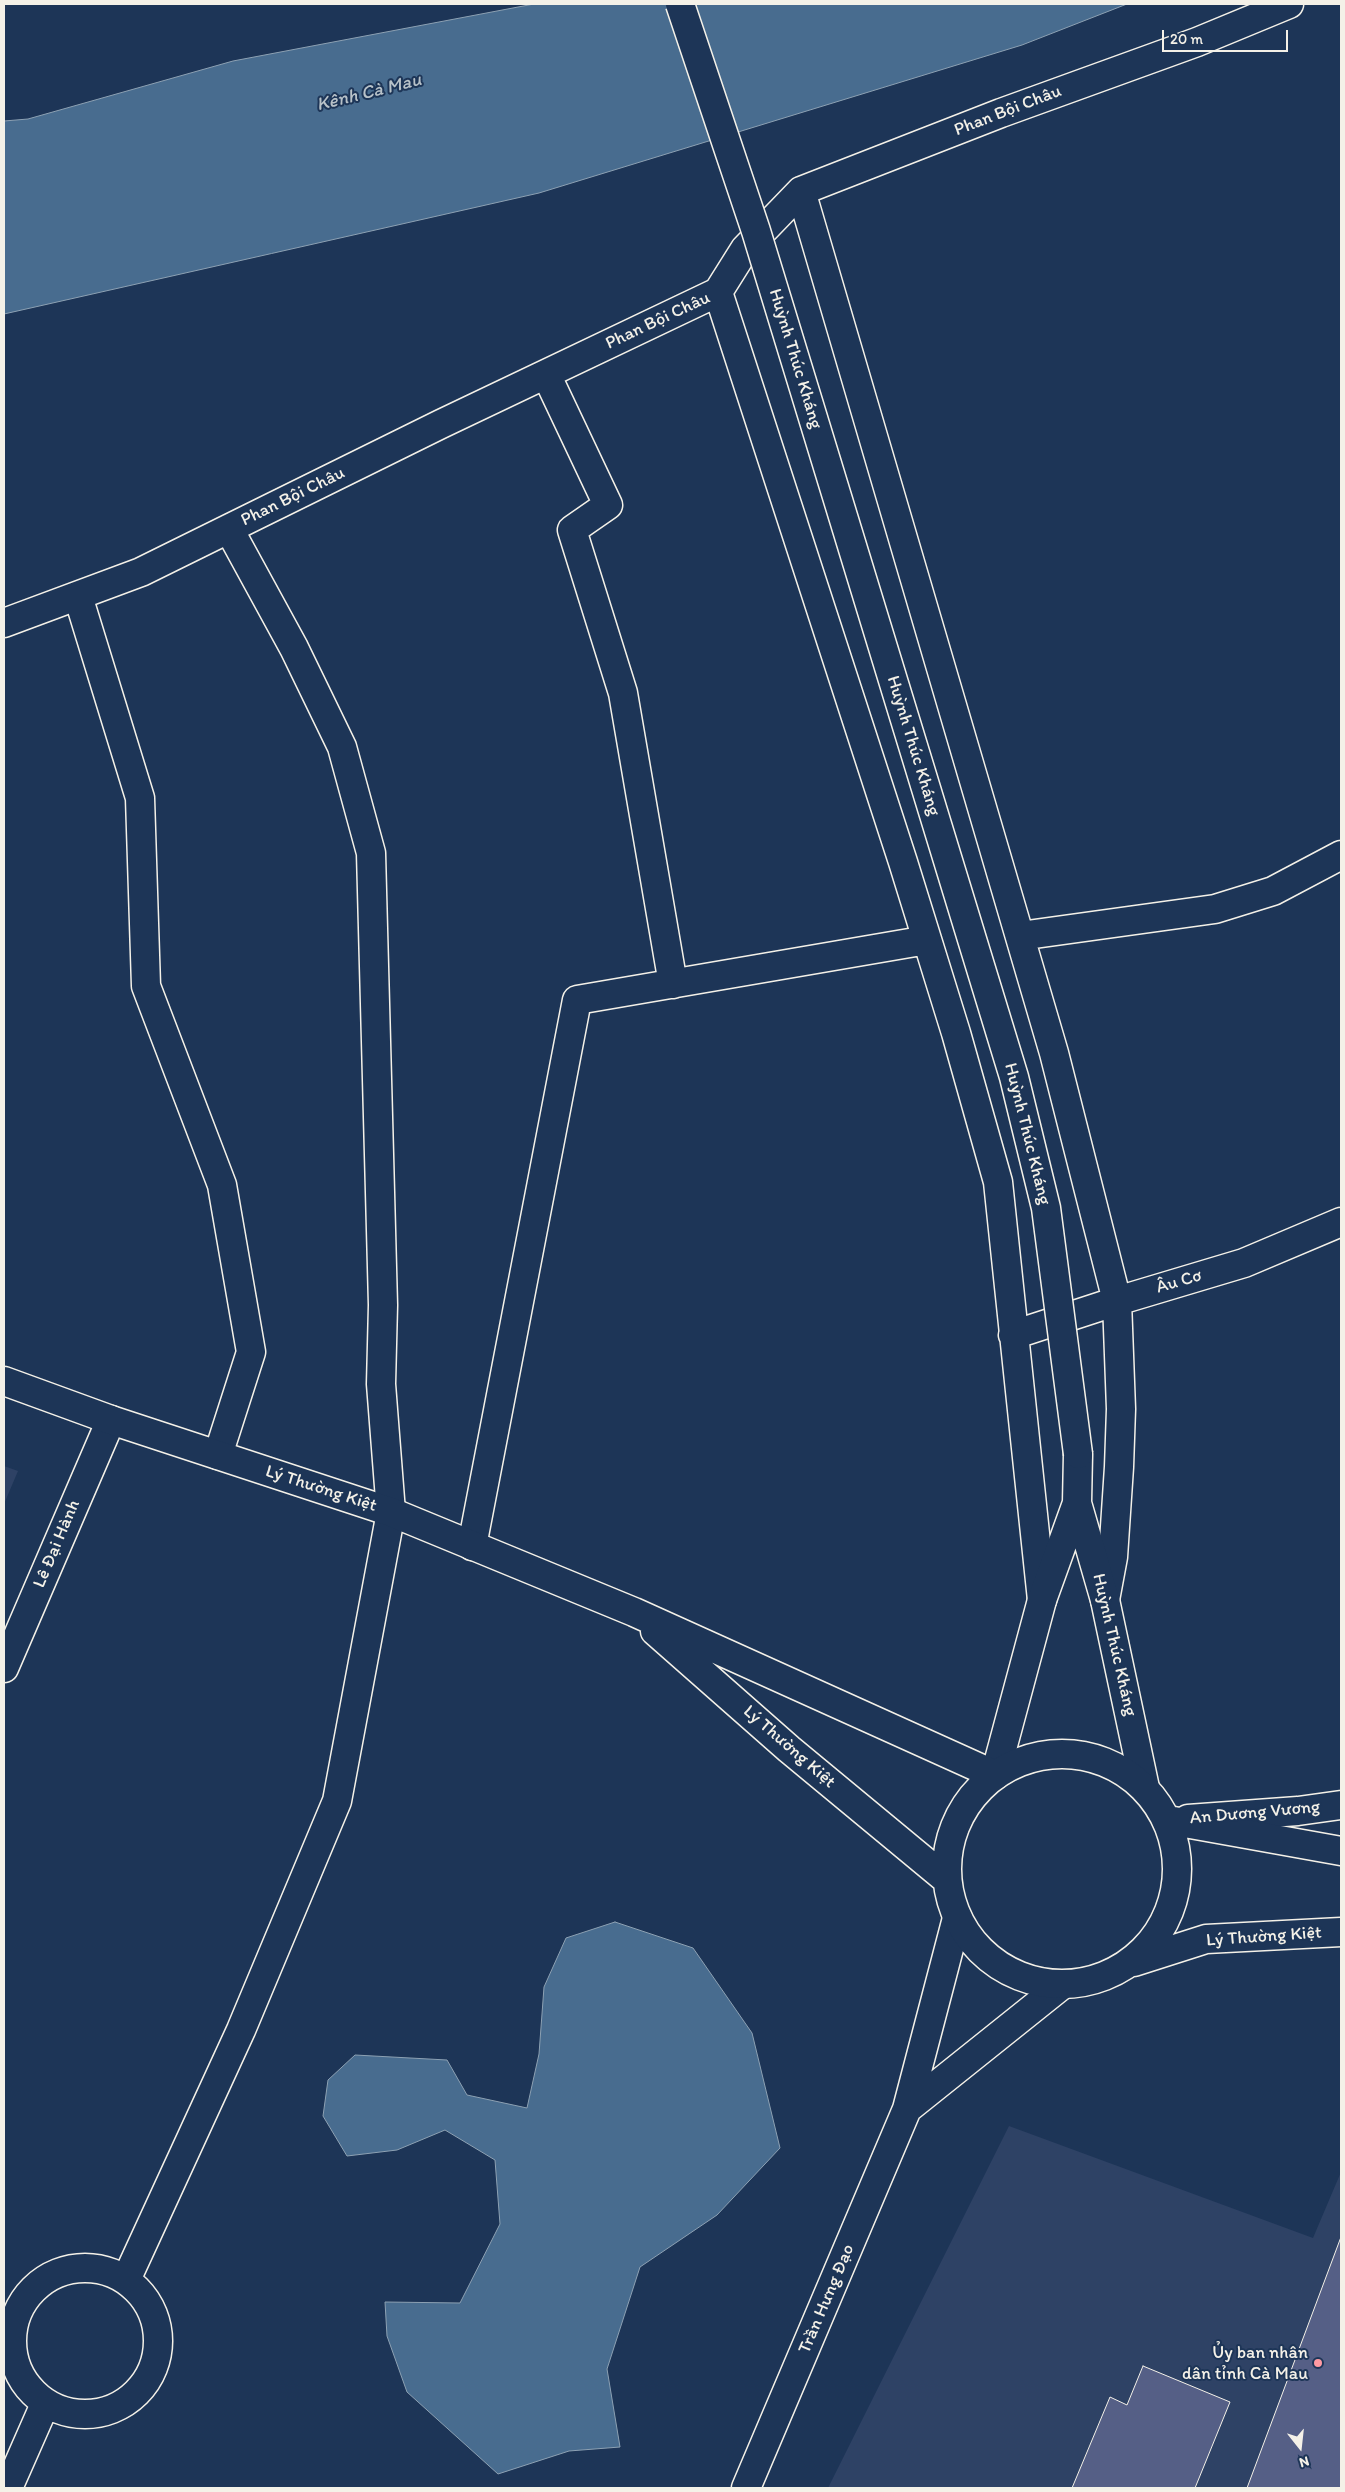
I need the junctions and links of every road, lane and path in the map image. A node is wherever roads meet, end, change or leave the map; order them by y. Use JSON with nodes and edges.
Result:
{"nodes":[{"id":1,"x":680,"y":4,"type":"edge"},
{"id":2,"x":1289,"y":4,"type":"edge"},
{"id":3,"x":801,"y":191,"type":"junction"},
{"id":4,"x":718,"y":292,"type":"junction"},
{"id":5,"x":546,"y":374,"type":"junction"},
{"id":6,"x":229,"y":529,"type":"junction"},
{"id":7,"x":78,"y":596,"type":"junction"},
{"id":8,"x":4,"y":623,"type":"edge"},
{"id":9,"x":1341,"y":855,"type":"edge"},
{"id":10,"x":1020,"y":936,"type":"junction"},
{"id":11,"x":927,"y":940,"type":"junction"},
{"id":12,"x":673,"y":984,"type":"junction"},
{"id":13,"x":1341,"y":1222,"type":"edge"},
{"id":14,"x":1116,"y":1301,"type":"junction"},
{"id":15,"x":1013,"y":1334,"type":"junction"},
{"id":16,"x":4,"y":1381,"type":"edge"},
{"id":17,"x":111,"y":1420,"type":"junction"},
{"id":18,"x":218,"y":1455,"type":"junction"},
{"id":19,"x":1078,"y":1503,"type":"junction"},
{"id":20,"x":390,"y":1512,"type":"junction"},
{"id":21,"x":472,"y":1546,"type":"junction"},
{"id":22,"x":1042,"y":1600,"type":"junction"},
{"id":23,"x":1105,"y":1600,"type":"junction"},
{"id":24,"x":634,"y":1612,"type":"junction"},
{"id":25,"x":4,"y":1668,"type":"edge"},
{"id":26,"x":995,"y":1775,"type":"junction"},
{"id":27,"x":1146,"y":1788,"type":"junction"},
{"id":28,"x":1341,"y":1805,"type":"edge"},
{"id":29,"x":1168,"y":1820,"type":"junction"},
{"id":30,"x":1341,"y":1850,"type":"edge"},
{"id":31,"x":946,"y":1879,"type":"junction"},
{"id":32,"x":957,"y":1918,"type":"junction"},
{"id":33,"x":1341,"y":1932,"type":"edge"},
{"id":34,"x":1130,"y":1963,"type":"junction"},
{"id":35,"x":1062,"y":1984,"type":"junction"},
{"id":36,"x":907,"y":2109,"type":"junction"},
{"id":37,"x":126,"y":2280,"type":"junction"},
{"id":38,"x":45,"y":2404,"type":"junction"},
{"id":39,"x":8,"y":2488,"type":"edge"},
{"id":40,"x":746,"y":2488,"type":"edge"}],
"edges":[{"from":1,"to":19,"type":"main road","name":"Huỳnh Thúc Kháng","bridge":true},
{"from":2,"to":3,"type":"main road","name":"Phan Bội Châu"},
{"from":3,"to":4,"type":"main road","name":"Phan Bội Châu"},
{"from":3,"to":10,"type":"main road"},
{"from":4,"to":5,"type":"main road","name":"Phan Bội Châu"},
{"from":4,"to":11,"type":"main road"},
{"from":5,"to":6,"type":"main road","name":"Phan Bội Châu"},
{"from":5,"to":12,"type":"main road"},
{"from":6,"to":7,"type":"main road","name":"Phan Bội Châu"},
{"from":6,"to":20,"type":"main road"},
{"from":7,"to":8,"type":"main road","name":"Phan Bội Châu"},
{"from":7,"to":18,"type":"main road"},
{"from":9,"to":10,"type":"main road"},
{"from":10,"to":14,"type":"main road"},
{"from":11,"to":12,"type":"main road"},
{"from":11,"to":15,"type":"main road"},
{"from":12,"to":21,"type":"main road"},
{"from":13,"to":14,"type":"main road","name":"Âu Cơ"},
{"from":14,"to":15,"type":"main road","name":"Âu Cơ"},
{"from":14,"to":23,"type":"main road"},
{"from":15,"to":22,"type":"main road"},
{"from":16,"to":17,"type":"main road","name":"Lý Thường Kiệt"},
{"from":17,"to":18,"type":"main road","name":"Lý Thường Kiệt"},
{"from":17,"to":25,"type":"main road","name":"Lê Đại Hành"},
{"from":18,"to":20,"type":"main road","name":"Lý Thường Kiệt"},
{"from":19,"to":22,"type":"main road","name":"Huỳnh Thúc Kháng"},
{"from":19,"to":23,"type":"main road","name":"Huỳnh Thúc Kháng"},
{"from":20,"to":21,"type":"main road","name":"Lý Thường Kiệt"},
{"from":20,"to":37,"type":"main road"},
{"from":21,"to":24,"type":"main road","name":"Lý Thường Kiệt"},
{"from":22,"to":26,"type":"main road","name":"Huỳnh Thúc Kháng"},
{"from":23,"to":27,"type":"main road","name":"Huỳnh Thúc Kháng"},
{"from":24,"to":26,"type":"main road","name":"Lý Thường Kiệt"},
{"from":24,"to":31,"type":"main road","name":"Lý Thường Kiệt"},
{"from":26,"to":27,"type":"main road"},
{"from":26,"to":31,"type":"main road"},
{"from":27,"to":29,"type":"main road"},
{"from":28,"to":29,"type":"main road","name":"An Dương Vương"},
{"from":29,"to":30,"type":"main road"},
{"from":29,"to":34,"type":"main road"},
{"from":31,"to":32,"type":"main road"},
{"from":32,"to":35,"type":"main road"},
{"from":32,"to":36,"type":"main road","name":"Trần Hưng Đạo"},
{"from":33,"to":34,"type":"main road","name":"Lý Thường Kiệt"},
{"from":34,"to":35,"type":"main road"},
{"from":35,"to":36,"type":"main road","name":"Trần Hưng Đạo"},
{"from":36,"to":40,"type":"main road","name":"Trần Hưng Đạo"},
{"from":37,"to":38,"type":"main road"},
{"from":37,"to":38,"type":"main road"},
{"from":38,"to":39,"type":"main road"}]}
